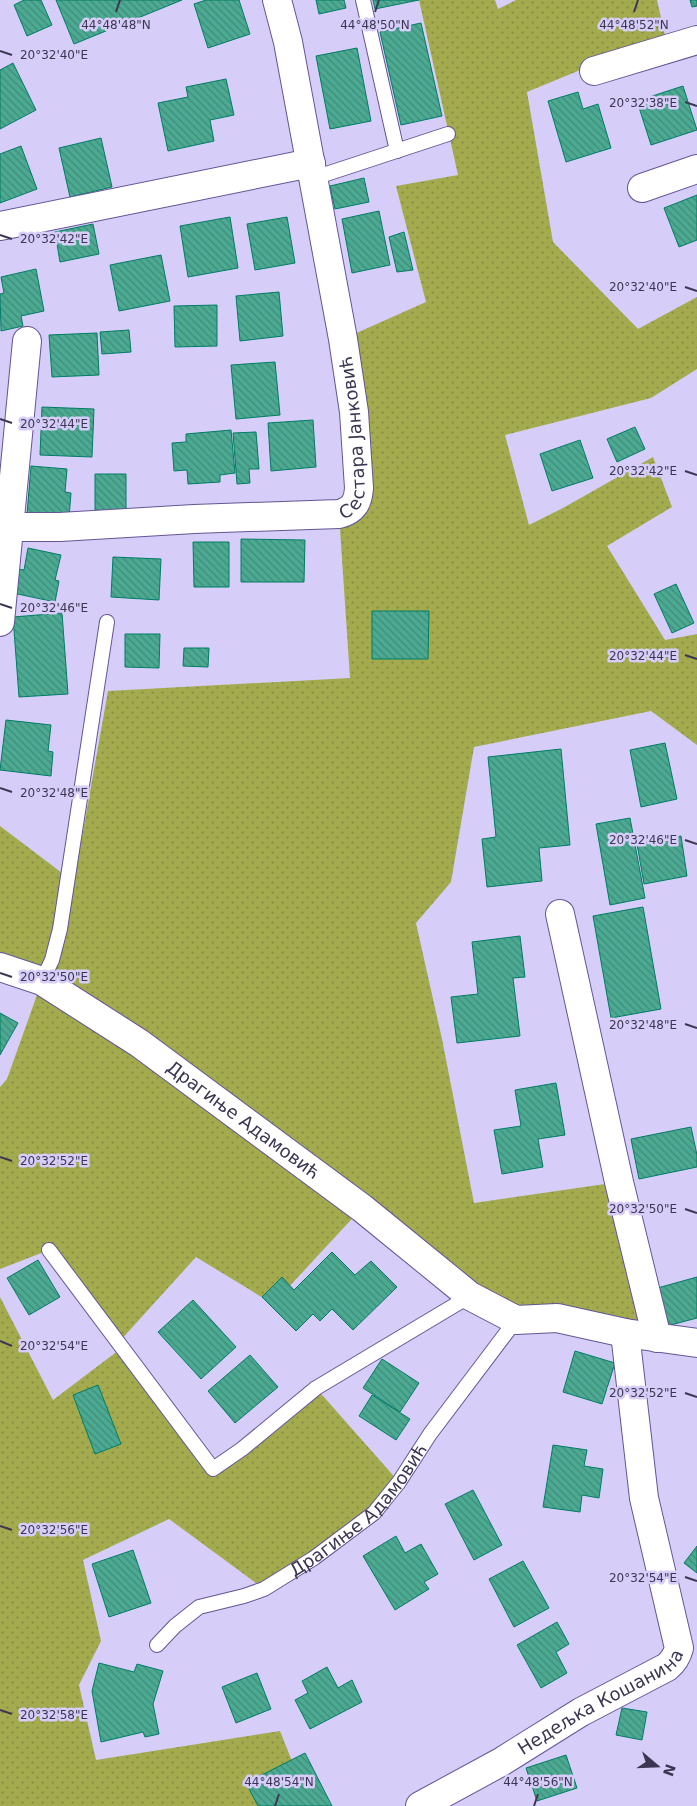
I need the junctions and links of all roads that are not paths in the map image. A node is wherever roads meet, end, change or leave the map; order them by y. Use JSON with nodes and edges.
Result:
{"nodes":[{"id":1,"x":277,"y":0,"type":"edge"},
{"id":2,"x":363,"y":0,"type":"edge"},
{"id":3,"x":697,"y":40,"type":"edge"},
{"id":4,"x":594,"y":71,"type":"dead end"},
{"id":5,"x":448,"y":134,"type":"dead end"},
{"id":6,"x":397,"y":151,"type":"junction"},
{"id":7,"x":697,"y":169,"type":"edge"},
{"id":8,"x":312,"y":171,"type":"junction"},
{"id":9,"x":642,"y":188,"type":"dead end"},
{"id":10,"x":0,"y":226,"type":"edge"},
{"id":11,"x":27,"y":341,"type":"dead end"},
{"id":12,"x":9,"y":527,"type":"junction"},
{"id":13,"x":0,"y":622,"type":"edge"},
{"id":14,"x":107,"y":622,"type":"dead end"},
{"id":15,"x":560,"y":914,"type":"dead end"},
{"id":16,"x":0,"y":967,"type":"edge"},
{"id":17,"x":42,"y":981,"type":"junction"},
{"id":18,"x":49,"y":1250,"type":"dead end"},
{"id":19,"x":470,"y":1296,"type":"junction"},
{"id":20,"x":516,"y":1320,"type":"junction"},
{"id":21,"x":625,"y":1333,"type":"junction"},
{"id":22,"x":657,"y":1338,"type":"junction"},
{"id":23,"x":697,"y":1343,"type":"edge"},
{"id":24,"x":157,"y":1645,"type":"dead end"},
{"id":25,"x":420,"y":1806,"type":"edge"}],
"edges":[{"from":1,"to":8,"type":"street","name":"Сестара Јанковић"},
{"from":2,"to":6,"type":"lane"},
{"from":3,"to":4,"type":"street"},
{"from":5,"to":6,"type":"lane"},
{"from":6,"to":8,"type":"lane"},
{"from":7,"to":9,"type":"street"},
{"from":8,"to":10,"type":"street"},
{"from":8,"to":12,"type":"street","name":"Сестара Јанковић"},
{"from":11,"to":12,"type":"street"},
{"from":12,"to":13,"type":"street"},
{"from":14,"to":17,"type":"lane"},
{"from":15,"to":22,"type":"street"},
{"from":16,"to":17,"type":"street","name":"Драгиње Адамовић"},
{"from":17,"to":19,"type":"street","name":"Драгиње Адамовић"},
{"from":18,"to":19,"type":"lane"},
{"from":19,"to":20,"type":"street","name":"Драгиње Адамовић"},
{"from":20,"to":21,"type":"street"},
{"from":20,"to":24,"type":"lane","name":"Драгиње Адамовић"},
{"from":21,"to":22,"type":"street"},
{"from":21,"to":25,"type":"street","name":"Недељка Кошанина"},
{"from":22,"to":23,"type":"street"}]}
